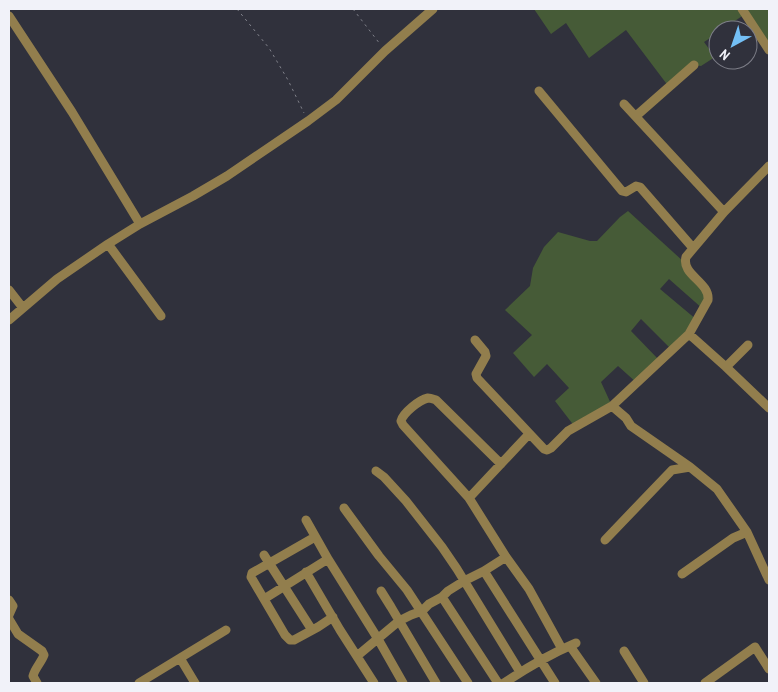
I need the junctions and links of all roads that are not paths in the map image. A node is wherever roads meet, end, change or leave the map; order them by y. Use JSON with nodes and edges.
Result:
{"nodes":[{"id":1,"x":433,"y":9,"type":"edge"},
{"id":2,"x":742,"y":9,"type":"edge"},
{"id":3,"x":9,"y":16,"type":"edge"},
{"id":4,"x":769,"y":50,"type":"edge"},
{"id":5,"x":694,"y":65,"type":"dead end"},
{"id":6,"x":539,"y":91,"type":"dead end"},
{"id":7,"x":624,"y":104,"type":"dead end"},
{"id":8,"x":636,"y":116,"type":"junction"},
{"id":9,"x":769,"y":166,"type":"edge"},
{"id":10,"x":724,"y":212,"type":"junction"},
{"id":11,"x":140,"y":224,"type":"junction"},
{"id":12,"x":108,"y":244,"type":"junction"},
{"id":13,"x":693,"y":248,"type":"junction"},
{"id":14,"x":9,"y":290,"type":"edge"},
{"id":15,"x":23,"y":308,"type":"junction"},
{"id":16,"x":161,"y":316,"type":"dead end"},
{"id":17,"x":9,"y":320,"type":"edge"},
{"id":18,"x":689,"y":334,"type":"junction"},
{"id":19,"x":475,"y":340,"type":"dead end"},
{"id":20,"x":748,"y":345,"type":"dead end"},
{"id":21,"x":726,"y":367,"type":"junction"},
{"id":22,"x":612,"y":406,"type":"junction"},
{"id":23,"x":769,"y":408,"type":"edge"},
{"id":24,"x":530,"y":434,"type":"junction"},
{"id":25,"x":501,"y":464,"type":"junction"},
{"id":26,"x":690,"y":467,"type":"junction"},
{"id":27,"x":376,"y":471,"type":"dead end"},
{"id":28,"x":469,"y":498,"type":"junction"},
{"id":29,"x":344,"y":508,"type":"dead end"},
{"id":30,"x":306,"y":520,"type":"dead end"},
{"id":31,"x":747,"y":532,"type":"junction"},
{"id":32,"x":315,"y":537,"type":"junction"},
{"id":33,"x":605,"y":540,"type":"dead end"},
{"id":34,"x":264,"y":555,"type":"dead end"},
{"id":35,"x":506,"y":557,"type":"junction"},
{"id":36,"x":328,"y":559,"type":"junction"},
{"id":37,"x":269,"y":563,"type":"junction"},
{"id":38,"x":484,"y":571,"type":"junction"},
{"id":39,"x":306,"y":572,"type":"junction"},
{"id":40,"x":682,"y":574,"type":"dead end"},
{"id":41,"x":769,"y":580,"type":"edge"},
{"id":42,"x":464,"y":581,"type":"junction"},
{"id":43,"x":284,"y":586,"type":"junction"},
{"id":44,"x":381,"y":591,"type":"dead end"},
{"id":45,"x":442,"y":597,"type":"junction"},
{"id":46,"x":264,"y":599,"type":"junction"},
{"id":47,"x":9,"y":600,"type":"edge"},
{"id":48,"x":422,"y":611,"type":"junction"},
{"id":49,"x":9,"y":615,"type":"edge"},
{"id":50,"x":332,"y":617,"type":"junction"},
{"id":51,"x":9,"y":620,"type":"edge"},
{"id":52,"x":400,"y":621,"type":"junction"},
{"id":53,"x":226,"y":630,"type":"dead end"},
{"id":54,"x":312,"y":630,"type":"junction"},
{"id":55,"x":378,"y":639,"type":"junction"},
{"id":56,"x":569,"y":646,"type":"junction"},
{"id":57,"x":624,"y":651,"type":"dead end"},
{"id":58,"x":357,"y":656,"type":"junction"},
{"id":59,"x":180,"y":658,"type":"junction"},
{"id":60,"x":540,"y":660,"type":"junction"},
{"id":61,"x":769,"y":669,"type":"edge"},
{"id":62,"x":520,"y":672,"type":"junction"},
{"id":63,"x":37,"y":683,"type":"edge"},
{"id":64,"x":139,"y":683,"type":"edge"},
{"id":65,"x":195,"y":683,"type":"edge"},
{"id":66,"x":374,"y":683,"type":"edge"},
{"id":67,"x":403,"y":683,"type":"edge"},
{"id":68,"x":436,"y":683,"type":"edge"},
{"id":69,"x":468,"y":683,"type":"edge"},
{"id":70,"x":498,"y":683,"type":"edge"},
{"id":71,"x":504,"y":683,"type":"edge"},
{"id":72,"x":555,"y":683,"type":"edge"},
{"id":73,"x":596,"y":683,"type":"edge"},
{"id":74,"x":644,"y":683,"type":"edge"},
{"id":75,"x":705,"y":683,"type":"edge"}],
"edges":[{"from":1,"to":11,"type":"street"},
{"from":2,"to":4,"type":"street"},
{"from":3,"to":11,"type":"street"},
{"from":5,"to":8,"type":"street"},
{"from":6,"to":13,"type":"street"},
{"from":7,"to":8,"type":"street"},
{"from":8,"to":10,"type":"street"},
{"from":9,"to":10,"type":"street"},
{"from":10,"to":13,"type":"street"},
{"from":11,"to":12,"type":"street"},
{"from":12,"to":15,"type":"street"},
{"from":12,"to":16,"type":"street"},
{"from":13,"to":18,"type":"street"},
{"from":14,"to":15,"type":"street"},
{"from":15,"to":17,"type":"street"},
{"from":18,"to":21,"type":"street"},
{"from":18,"to":22,"type":"street"},
{"from":19,"to":24,"type":"street"},
{"from":20,"to":21,"type":"street"},
{"from":21,"to":23,"type":"street"},
{"from":22,"to":24,"type":"street"},
{"from":22,"to":26,"type":"street"},
{"from":24,"to":25,"type":"street"},
{"from":25,"to":28,"type":"street"},
{"from":25,"to":28,"type":"street"},
{"from":26,"to":31,"type":"street"},
{"from":26,"to":33,"type":"street"},
{"from":27,"to":42,"type":"street"},
{"from":28,"to":35,"type":"street"},
{"from":29,"to":48,"type":"street"},
{"from":30,"to":32,"type":"street"},
{"from":31,"to":40,"type":"street"},
{"from":31,"to":41,"type":"street"},
{"from":32,"to":36,"type":"street"},
{"from":32,"to":37,"type":"street"},
{"from":34,"to":37,"type":"street"},
{"from":35,"to":38,"type":"street"},
{"from":35,"to":56,"type":"street"},
{"from":36,"to":39,"type":"street"},
{"from":36,"to":55,"type":"street"},
{"from":37,"to":43,"type":"street"},
{"from":37,"to":46,"type":"street"},
{"from":38,"to":42,"type":"street"},
{"from":38,"to":60,"type":"street"},
{"from":39,"to":43,"type":"street"},
{"from":39,"to":50,"type":"street"},
{"from":42,"to":45,"type":"street"},
{"from":42,"to":62,"type":"street"},
{"from":43,"to":46,"type":"street"},
{"from":43,"to":54,"type":"street"},
{"from":44,"to":52,"type":"street"},
{"from":45,"to":48,"type":"street"},
{"from":45,"to":70,"type":"street"},
{"from":46,"to":54,"type":"street"},
{"from":47,"to":49,"type":"street"},
{"from":48,"to":52,"type":"street"},
{"from":48,"to":69,"type":"street"},
{"from":50,"to":54,"type":"street"},
{"from":50,"to":58,"type":"street"},
{"from":51,"to":63,"type":"street"},
{"from":52,"to":55,"type":"street"},
{"from":52,"to":68,"type":"street"},
{"from":53,"to":59,"type":"street"},
{"from":55,"to":58,"type":"street"},
{"from":55,"to":67,"type":"street"},
{"from":56,"to":60,"type":"street"},
{"from":56,"to":73,"type":"street"},
{"from":57,"to":74,"type":"street"},
{"from":58,"to":66,"type":"street"},
{"from":59,"to":64,"type":"street"},
{"from":59,"to":65,"type":"street"},
{"from":60,"to":62,"type":"street"},
{"from":60,"to":72,"type":"street"},
{"from":61,"to":75,"type":"street"},
{"from":62,"to":71,"type":"street"}]}
